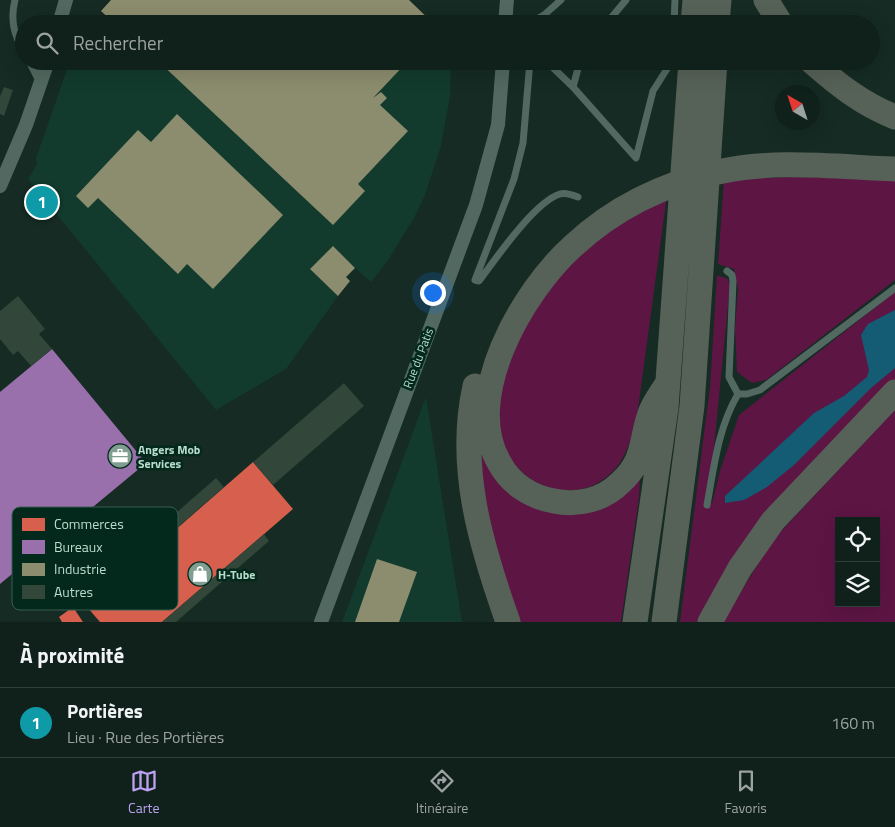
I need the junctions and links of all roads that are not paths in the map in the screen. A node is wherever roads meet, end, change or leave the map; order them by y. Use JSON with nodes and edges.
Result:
{"nodes":[{"id":1,"x":16,"y":0,"type":"edge"},
{"id":2,"x":66,"y":0,"type":"edge"},
{"id":3,"x":507,"y":0,"type":"edge"},
{"id":4,"x":561,"y":0,"type":"edge"},
{"id":5,"x":626,"y":0,"type":"edge"},
{"id":6,"x":675,"y":0,"type":"edge"},
{"id":7,"x":695,"y":0,"type":"edge"},
{"id":8,"x":719,"y":0,"type":"edge"},
{"id":9,"x":766,"y":0,"type":"edge"},
{"id":10,"x":62,"y":15,"type":"edge"},
{"id":11,"x":506,"y":15,"type":"edge"},
{"id":12,"x":540,"y":15,"type":"edge"},
{"id":13,"x":614,"y":15,"type":"edge"},
{"id":14,"x":674,"y":15,"type":"edge"},
{"id":15,"x":694,"y":15,"type":"edge"},
{"id":16,"x":718,"y":15,"type":"edge"},
{"id":17,"x":775,"y":15,"type":"edge"},
{"id":18,"x":15,"y":30,"type":"edge"},
{"id":19,"x":33,"y":70,"type":"edge"},
{"id":20,"x":45,"y":70,"type":"edge"},
{"id":21,"x":501,"y":70,"type":"edge"},
{"id":22,"x":529,"y":70,"type":"edge"},
{"id":23,"x":555,"y":70,"type":"edge"},
{"id":24,"x":578,"y":70,"type":"edge"},
{"id":25,"x":666,"y":70,"type":"edge"},
{"id":26,"x":690,"y":70,"type":"edge"},
{"id":27,"x":714,"y":70,"type":"edge"},
{"id":28,"x":821,"y":70,"type":"edge"},
{"id":29,"x":40,"y":84,"type":"junction"},
{"id":30,"x":573,"y":87,"type":"junction"},
{"id":31,"x":895,"y":117,"type":"edge"},
{"id":32,"x":895,"y":154,"type":"edge"},
{"id":33,"x":798,"y":159,"type":"junction"},
{"id":34,"x":895,"y":169,"type":"edge"},
{"id":35,"x":0,"y":186,"type":"edge"},
{"id":36,"x":578,"y":198,"type":"dead end"},
{"id":37,"x":602,"y":214,"type":"junction"},
{"id":38,"x":727,"y":271,"type":"dead end"},
{"id":39,"x":895,"y":288,"type":"edge"},
{"id":40,"x":668,"y":382,"type":"junction"},
{"id":41,"x":895,"y":392,"type":"edge"},
{"id":42,"x":738,"y":394,"type":"junction"},
{"id":43,"x":706,"y":505,"type":"dead end"},
{"id":44,"x":321,"y":622,"type":"edge"},
{"id":45,"x":508,"y":622,"type":"edge"},
{"id":46,"x":635,"y":622,"type":"edge"},
{"id":47,"x":664,"y":622,"type":"edge"},
{"id":48,"x":710,"y":622,"type":"edge"}],
"edges":[{"from":1,"to":18,"type":"lane"},
{"from":2,"to":10,"type":"street"},
{"from":3,"to":11,"type":"street"},
{"from":4,"to":12,"type":"lane"},
{"from":5,"to":13,"type":"lane"},
{"from":6,"to":14,"type":"lane"},
{"from":7,"to":15,"type":"highway"},
{"from":8,"to":16,"type":"highway"},
{"from":9,"to":17,"type":"highway"},
{"from":19,"to":29,"type":"lane"},
{"from":20,"to":29,"type":"street"},
{"from":21,"to":44,"type":"street","name":"Rue du Patis"},
{"from":22,"to":36,"type":"lane"},
{"from":23,"to":30,"type":"lane"},
{"from":24,"to":30,"type":"lane"},
{"from":25,"to":30,"type":"lane"},
{"from":26,"to":40,"type":"highway"},
{"from":27,"to":47,"type":"highway"},
{"from":28,"to":31,"type":"highway"},
{"from":29,"to":35,"type":"street"},
{"from":32,"to":33,"type":"highway"},
{"from":33,"to":34,"type":"highway"},
{"from":33,"to":37,"type":"highway"},
{"from":37,"to":40,"type":"highway"},
{"from":37,"to":45,"type":"highway"},
{"from":38,"to":42,"type":"lane"},
{"from":39,"to":42,"type":"lane"},
{"from":40,"to":46,"type":"highway"},
{"from":41,"to":48,"type":"highway"},
{"from":42,"to":43,"type":"lane"}]}
